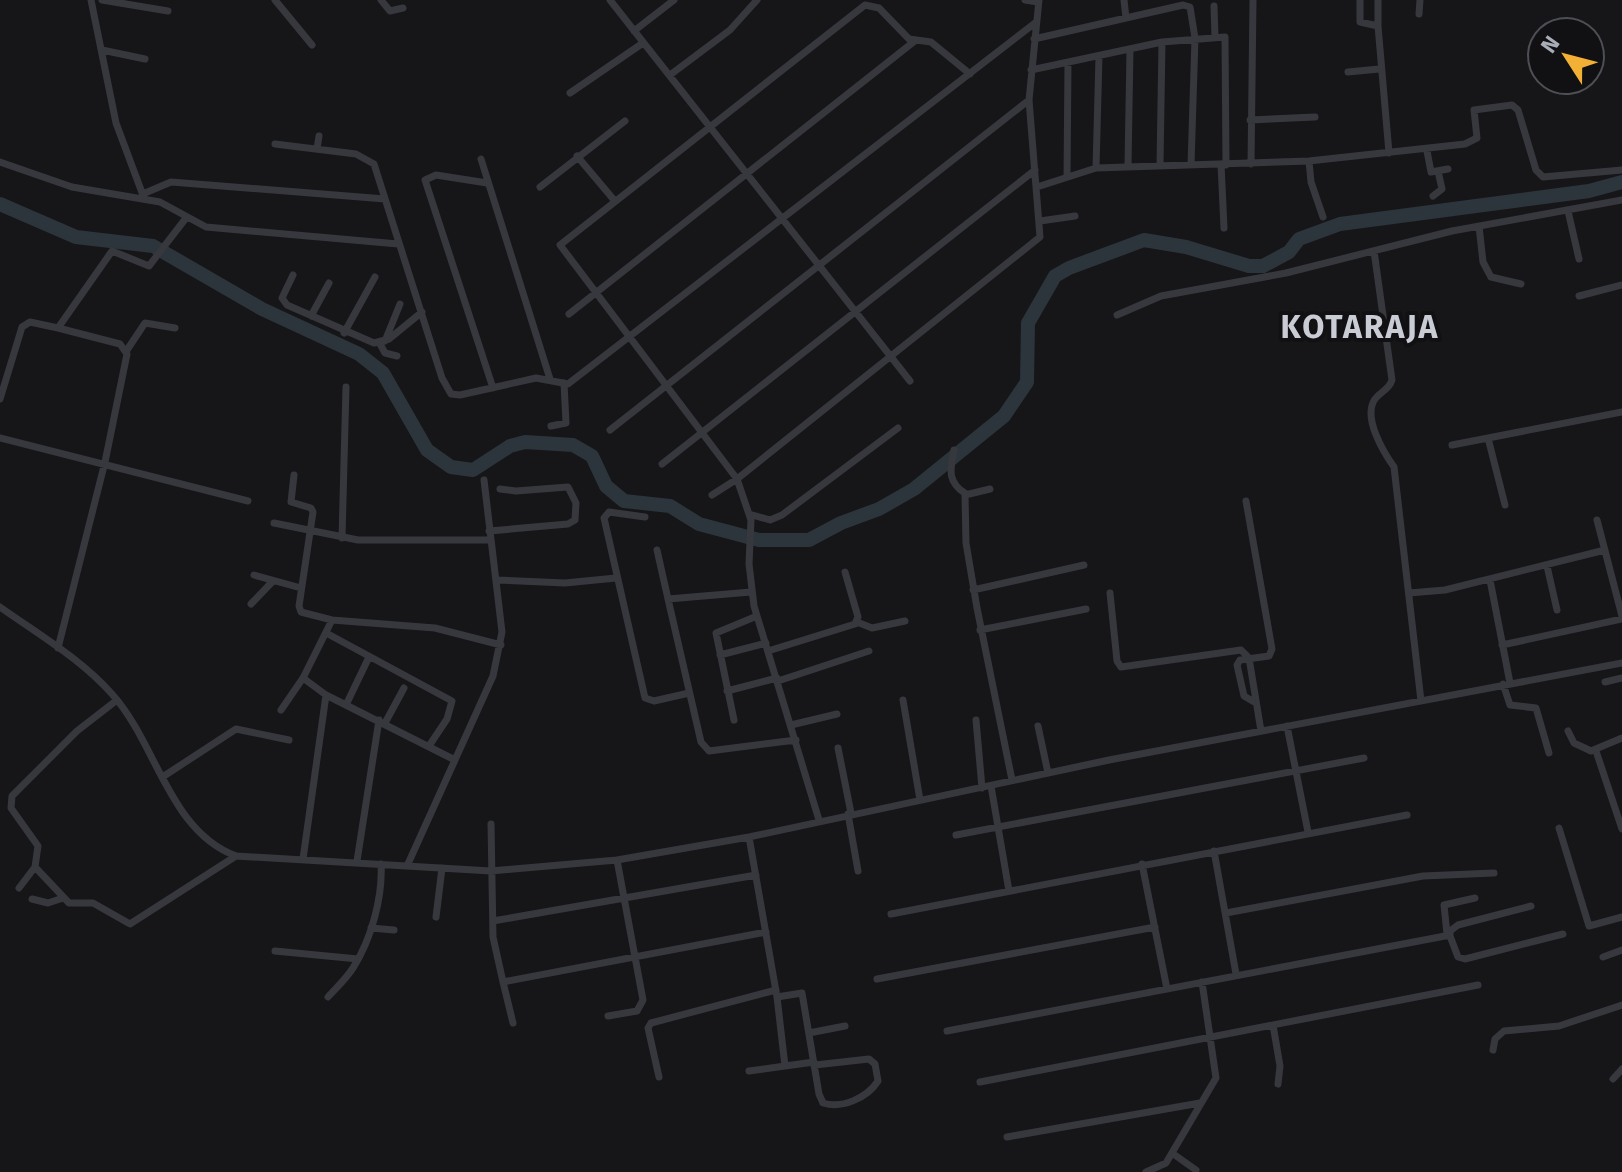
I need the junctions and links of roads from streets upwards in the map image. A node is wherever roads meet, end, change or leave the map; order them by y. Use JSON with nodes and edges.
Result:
{"nodes":[{"id":1,"x":91,"y":0,"type":"edge"},
{"id":2,"x":102,"y":0,"type":"edge"},
{"id":3,"x":275,"y":0,"type":"edge"},
{"id":4,"x":381,"y":0,"type":"edge"},
{"id":5,"x":610,"y":0,"type":"edge"},
{"id":6,"x":674,"y":0,"type":"edge"},
{"id":7,"x":757,"y":0,"type":"edge"},
{"id":8,"x":1025,"y":0,"type":"edge"},
{"id":9,"x":1124,"y":0,"type":"edge"},
{"id":10,"x":1161,"y":0,"type":"edge"},
{"id":11,"x":1360,"y":0,"type":"edge"},
{"id":12,"x":1378,"y":0,"type":"edge"},
{"id":13,"x":1420,"y":0,"type":"edge"},
{"id":14,"x":1039,"y":1,"type":"edge"},
{"id":15,"x":1253,"y":1,"type":"edge"},
{"id":16,"x":1214,"y":6,"type":"dead end"},
{"id":17,"x":403,"y":8,"type":"dead end"},
{"id":18,"x":1163,"y":10,"type":"junction"},
{"id":19,"x":168,"y":11,"type":"dead end"},
{"id":20,"x":1419,"y":14,"type":"dead end"},
{"id":21,"x":1126,"y":18,"type":"junction"},
{"id":22,"x":1035,"y":23,"type":"junction"},
{"id":23,"x":1378,"y":26,"type":"junction"},
{"id":24,"x":634,"y":31,"type":"junction"},
{"id":25,"x":1215,"y":37,"type":"junction"},
{"id":26,"x":1195,"y":38,"type":"junction"},
{"id":27,"x":1034,"y":39,"type":"junction"},
{"id":28,"x":916,"y":40,"type":"junction"},
{"id":29,"x":1162,"y":42,"type":"junction"},
{"id":30,"x":643,"y":43,"type":"junction"},
{"id":31,"x":312,"y":45,"type":"dead end"},
{"id":32,"x":102,"y":50,"type":"junction"},
{"id":33,"x":1130,"y":50,"type":"junction"},
{"id":34,"x":1099,"y":56,"type":"junction"},
{"id":35,"x":145,"y":59,"type":"dead end"},
{"id":36,"x":1068,"y":63,"type":"junction"},
{"id":37,"x":1379,"y":69,"type":"junction"},
{"id":38,"x":1031,"y":70,"type":"junction"},
{"id":39,"x":1348,"y":72,"type":"dead end"},
{"id":40,"x":970,"y":74,"type":"junction"},
{"id":41,"x":670,"y":75,"type":"junction"},
{"id":42,"x":570,"y":93,"type":"dead end"},
{"id":43,"x":1029,"y":100,"type":"junction"},
{"id":44,"x":1315,"y":117,"type":"dead end"},
{"id":45,"x":1250,"y":120,"type":"junction"},
{"id":46,"x":625,"y":121,"type":"dead end"},
{"id":47,"x":710,"y":126,"type":"junction"},
{"id":48,"x":319,"y":136,"type":"dead end"},
{"id":49,"x":275,"y":144,"type":"dead end"},
{"id":50,"x":317,"y":149,"type":"junction"},
{"id":51,"x":1427,"y":151,"type":"junction"},
{"id":52,"x":1389,"y":153,"type":"junction"},
{"id":53,"x":577,"y":156,"type":"junction"},
{"id":54,"x":481,"y":159,"type":"dead end"},
{"id":55,"x":1309,"y":161,"type":"junction"},
{"id":56,"x":0,"y":162,"type":"edge"},
{"id":57,"x":1224,"y":164,"type":"junction"},
{"id":58,"x":1251,"y":164,"type":"junction"},
{"id":59,"x":1128,"y":165,"type":"junction"},
{"id":60,"x":1160,"y":165,"type":"junction"},
{"id":61,"x":1191,"y":165,"type":"junction"},
{"id":62,"x":1096,"y":168,"type":"junction"},
{"id":63,"x":1448,"y":169,"type":"dead end"},
{"id":64,"x":1035,"y":170,"type":"junction"},
{"id":65,"x":1622,"y":170,"type":"edge"},
{"id":66,"x":1438,"y":171,"type":"junction"},
{"id":67,"x":745,"y":173,"type":"junction"},
{"id":68,"x":1067,"y":177,"type":"junction"},
{"id":69,"x":487,"y":183,"type":"junction"},
{"id":70,"x":540,"y":187,"type":"dead end"},
{"id":71,"x":1037,"y":187,"type":"junction"},
{"id":72,"x":1433,"y":196,"type":"dead end"},
{"id":73,"x":144,"y":197,"type":"junction"},
{"id":74,"x":385,"y":199,"type":"junction"},
{"id":75,"x":614,"y":200,"type":"junction"},
{"id":76,"x":1622,"y":200,"type":"edge"},
{"id":77,"x":1568,"y":211,"type":"junction"},
{"id":78,"x":1075,"y":216,"type":"dead end"},
{"id":79,"x":1323,"y":217,"type":"dead end"},
{"id":80,"x":186,"y":218,"type":"junction"},
{"id":81,"x":782,"y":219,"type":"junction"},
{"id":82,"x":1040,"y":221,"type":"junction"},
{"id":83,"x":1479,"y":226,"type":"junction"},
{"id":84,"x":1224,"y":228,"type":"dead end"},
{"id":85,"x":398,"y":244,"type":"junction"},
{"id":86,"x":1374,"y":251,"type":"junction"},
{"id":87,"x":1579,"y":259,"type":"dead end"},
{"id":88,"x":817,"y":265,"type":"junction"},
{"id":89,"x":293,"y":275,"type":"dead end"},
{"id":90,"x":375,"y":277,"type":"dead end"},
{"id":91,"x":329,"y":283,"type":"dead end"},
{"id":92,"x":1521,"y":284,"type":"dead end"},
{"id":93,"x":1622,"y":285,"type":"edge"},
{"id":94,"x":594,"y":293,"type":"junction"},
{"id":95,"x":1579,"y":296,"type":"dead end"},
{"id":96,"x":400,"y":304,"type":"dead end"},
{"id":97,"x":422,"y":312,"type":"junction"},
{"id":98,"x":854,"y":312,"type":"junction"},
{"id":99,"x":569,"y":314,"type":"dead end"},
{"id":100,"x":1117,"y":315,"type":"dead end"},
{"id":101,"x":311,"y":316,"type":"junction"},
{"id":102,"x":58,"y":328,"type":"junction"},
{"id":103,"x":175,"y":328,"type":"dead end"},
{"id":104,"x":344,"y":333,"type":"junction"},
{"id":105,"x":631,"y":338,"type":"junction"},
{"id":106,"x":382,"y":343,"type":"junction"},
{"id":107,"x":127,"y":350,"type":"junction"},
{"id":108,"x":397,"y":356,"type":"dead end"},
{"id":109,"x":890,"y":357,"type":"junction"},
{"id":110,"x":550,"y":379,"type":"junction"},
{"id":111,"x":910,"y":381,"type":"dead end"},
{"id":112,"x":564,"y":383,"type":"junction"},
{"id":113,"x":667,"y":385,"type":"junction"},
{"id":114,"x":346,"y":387,"type":"dead end"},
{"id":115,"x":493,"y":388,"type":"junction"},
{"id":116,"x":0,"y":399,"type":"edge"},
{"id":117,"x":1622,"y":412,"type":"edge"},
{"id":118,"x":551,"y":426,"type":"dead end"},
{"id":119,"x":898,"y":428,"type":"dead end"},
{"id":120,"x":610,"y":430,"type":"dead end"},
{"id":121,"x":703,"y":431,"type":"junction"},
{"id":122,"x":0,"y":438,"type":"edge"},
{"id":123,"x":1488,"y":438,"type":"junction"},
{"id":124,"x":1452,"y":445,"type":"dead end"},
{"id":125,"x":954,"y":450,"type":"dead end"},
{"id":126,"x":105,"y":462,"type":"junction"},
{"id":127,"x":662,"y":464,"type":"dead end"},
{"id":128,"x":294,"y":475,"type":"dead end"},
{"id":129,"x":737,"y":479,"type":"junction"},
{"id":130,"x":484,"y":480,"type":"dead end"},
{"id":131,"x":500,"y":489,"type":"dead end"},
{"id":132,"x":990,"y":489,"type":"dead end"},
{"id":133,"x":966,"y":494,"type":"junction"},
{"id":134,"x":712,"y":495,"type":"dead end"},
{"id":135,"x":248,"y":501,"type":"dead end"},
{"id":136,"x":1246,"y":501,"type":"dead end"},
{"id":137,"x":1505,"y":505,"type":"dead end"},
{"id":138,"x":645,"y":517,"type":"dead end"},
{"id":139,"x":750,"y":517,"type":"junction"},
{"id":140,"x":1597,"y":520,"type":"dead end"},
{"id":141,"x":274,"y":523,"type":"dead end"},
{"id":142,"x":310,"y":531,"type":"junction"},
{"id":143,"x":489,"y":531,"type":"junction"},
{"id":144,"x":342,"y":538,"type":"junction"},
{"id":145,"x":490,"y":540,"type":"junction"},
{"id":146,"x":657,"y":550,"type":"dead end"},
{"id":147,"x":1605,"y":550,"type":"junction"},
{"id":148,"x":1084,"y":565,"type":"dead end"},
{"id":149,"x":1547,"y":566,"type":"junction"},
{"id":150,"x":845,"y":572,"type":"dead end"},
{"id":151,"x":254,"y":575,"type":"dead end"},
{"id":152,"x":616,"y":578,"type":"junction"},
{"id":153,"x":497,"y":580,"type":"junction"},
{"id":154,"x":1490,"y":580,"type":"junction"},
{"id":155,"x":273,"y":581,"type":"junction"},
{"id":156,"x":301,"y":588,"type":"junction"},
{"id":157,"x":973,"y":590,"type":"junction"},
{"id":158,"x":751,"y":592,"type":"junction"},
{"id":159,"x":1110,"y":593,"type":"dead end"},
{"id":160,"x":1409,"y":593,"type":"junction"},
{"id":161,"x":668,"y":599,"type":"junction"},
{"id":162,"x":251,"y":604,"type":"dead end"},
{"id":163,"x":0,"y":608,"type":"edge"},
{"id":164,"x":1086,"y":609,"type":"dead end"},
{"id":165,"x":1557,"y":610,"type":"dead end"},
{"id":166,"x":757,"y":616,"type":"junction"},
{"id":167,"x":1622,"y":617,"type":"edge"},
{"id":168,"x":332,"y":620,"type":"junction"},
{"id":169,"x":905,"y":621,"type":"dead end"},
{"id":170,"x":857,"y":622,"type":"junction"},
{"id":171,"x":980,"y":630,"type":"junction"},
{"id":172,"x":328,"y":634,"type":"junction"},
{"id":173,"x":501,"y":645,"type":"junction"},
{"id":174,"x":1502,"y":645,"type":"junction"},
{"id":175,"x":767,"y":647,"type":"junction"},
{"id":176,"x":58,"y":648,"type":"junction"},
{"id":177,"x":869,"y":651,"type":"dead end"},
{"id":178,"x":720,"y":655,"type":"junction"},
{"id":179,"x":369,"y":657,"type":"junction"},
{"id":180,"x":1249,"y":658,"type":"junction"},
{"id":181,"x":1622,"y":663,"type":"edge"},
{"id":182,"x":303,"y":678,"type":"junction"},
{"id":183,"x":1622,"y":678,"type":"edge"},
{"id":184,"x":777,"y":680,"type":"junction"},
{"id":185,"x":1605,"y":682,"type":"dead end"},
{"id":186,"x":1506,"y":684,"type":"junction"},
{"id":187,"x":404,"y":688,"type":"dead end"},
{"id":188,"x":727,"y":691,"type":"junction"},
{"id":189,"x":689,"y":693,"type":"junction"},
{"id":190,"x":326,"y":695,"type":"junction"},
{"id":191,"x":117,"y":700,"type":"junction"},
{"id":192,"x":903,"y":700,"type":"dead end"},
{"id":193,"x":1421,"y":701,"type":"junction"},
{"id":194,"x":346,"y":705,"type":"junction"},
{"id":195,"x":281,"y":710,"type":"dead end"},
{"id":196,"x":837,"y":714,"type":"dead end"},
{"id":197,"x":734,"y":720,"type":"dead end"},
{"id":198,"x":976,"y":720,"type":"dead end"},
{"id":199,"x":382,"y":722,"type":"junction"},
{"id":200,"x":791,"y":725,"type":"junction"},
{"id":201,"x":1038,"y":726,"type":"dead end"},
{"id":202,"x":1287,"y":726,"type":"junction"},
{"id":203,"x":1261,"y":731,"type":"junction"},
{"id":204,"x":1568,"y":731,"type":"dead end"},
{"id":205,"x":1622,"y":738,"type":"edge"},
{"id":206,"x":289,"y":740,"type":"dead end"},
{"id":207,"x":796,"y":740,"type":"junction"},
{"id":208,"x":429,"y":746,"type":"junction"},
{"id":209,"x":838,"y":748,"type":"dead end"},
{"id":210,"x":1596,"y":751,"type":"junction"},
{"id":211,"x":1549,"y":753,"type":"dead end"},
{"id":212,"x":1364,"y":758,"type":"dead end"},
{"id":213,"x":455,"y":760,"type":"junction"},
{"id":214,"x":1295,"y":770,"type":"junction"},
{"id":215,"x":1048,"y":773,"type":"junction"},
{"id":216,"x":164,"y":776,"type":"junction"},
{"id":217,"x":1012,"y":780,"type":"junction"},
{"id":218,"x":991,"y":786,"type":"junction"},
{"id":219,"x":982,"y":788,"type":"junction"},
{"id":220,"x":920,"y":800,"type":"junction"},
{"id":221,"x":850,"y":813,"type":"junction"},
{"id":222,"x":1407,"y":815,"type":"dead end"},
{"id":223,"x":819,"y":820,"type":"junction"},
{"id":224,"x":491,"y":824,"type":"dead end"},
{"id":225,"x":999,"y":826,"type":"junction"},
{"id":226,"x":1559,"y":828,"type":"dead end"},
{"id":227,"x":1622,"y":829,"type":"edge"},
{"id":228,"x":1308,"y":832,"type":"junction"},
{"id":229,"x":956,"y":835,"type":"dead end"},
{"id":230,"x":749,"y":837,"type":"junction"},
{"id":231,"x":1214,"y":851,"type":"junction"},
{"id":232,"x":236,"y":856,"type":"junction"},
{"id":233,"x":303,"y":859,"type":"junction"},
{"id":234,"x":617,"y":860,"type":"junction"},
{"id":235,"x":357,"y":861,"type":"junction"},
{"id":236,"x":381,"y":864,"type":"junction"},
{"id":237,"x":1142,"y":864,"type":"junction"},
{"id":238,"x":407,"y":866,"type":"junction"},
{"id":239,"x":35,"y":867,"type":"junction"},
{"id":240,"x":442,"y":868,"type":"junction"},
{"id":241,"x":491,"y":871,"type":"junction"},
{"id":242,"x":858,"y":871,"type":"dead end"},
{"id":243,"x":1494,"y":873,"type":"dead end"},
{"id":244,"x":756,"y":875,"type":"junction"},
{"id":245,"x":19,"y":888,"type":"dead end"},
{"id":246,"x":1009,"y":891,"type":"junction"},
{"id":247,"x":63,"y":898,"type":"junction"},
{"id":248,"x":1475,"y":898,"type":"dead end"},
{"id":249,"x":32,"y":899,"type":"dead end"},
{"id":250,"x":626,"y":899,"type":"junction"},
{"id":251,"x":1531,"y":906,"type":"dead end"},
{"id":252,"x":1226,"y":913,"type":"junction"},
{"id":253,"x":891,"y":914,"type":"dead end"},
{"id":254,"x":436,"y":917,"type":"dead end"},
{"id":255,"x":1622,"y":917,"type":"edge"},
{"id":256,"x":493,"y":921,"type":"junction"},
{"id":257,"x":1155,"y":927,"type":"junction"},
{"id":258,"x":371,"y":928,"type":"junction"},
{"id":259,"x":394,"y":930,"type":"dead end"},
{"id":260,"x":766,"y":932,"type":"junction"},
{"id":261,"x":1563,"y":934,"type":"dead end"},
{"id":262,"x":1449,"y":936,"type":"junction"},
{"id":263,"x":1622,"y":950,"type":"edge"},
{"id":264,"x":275,"y":951,"type":"dead end"},
{"id":265,"x":636,"y":956,"type":"junction"},
{"id":266,"x":1603,"y":957,"type":"dead end"},
{"id":267,"x":358,"y":959,"type":"junction"},
{"id":268,"x":1236,"y":974,"type":"junction"},
{"id":269,"x":877,"y":979,"type":"dead end"},
{"id":270,"x":503,"y":982,"type":"junction"},
{"id":271,"x":1202,"y":982,"type":"junction"},
{"id":272,"x":1478,"y":985,"type":"dead end"},
{"id":273,"x":1167,"y":989,"type":"junction"},
{"id":274,"x":776,"y":993,"type":"junction"},
{"id":275,"x":328,"y":997,"type":"dead end"},
{"id":276,"x":1622,"y":1005,"type":"edge"},
{"id":277,"x":608,"y":1016,"type":"dead end"},
{"id":278,"x":513,"y":1023,"type":"dead end"},
{"id":279,"x":1273,"y":1025,"type":"junction"},
{"id":280,"x":845,"y":1026,"type":"dead end"},
{"id":281,"x":947,"y":1031,"type":"dead end"},
{"id":282,"x":809,"y":1033,"type":"junction"},
{"id":283,"x":1212,"y":1037,"type":"junction"},
{"id":284,"x":1493,"y":1050,"type":"dead end"},
{"id":285,"x":815,"y":1064,"type":"junction"},
{"id":286,"x":785,"y":1066,"type":"junction"},
{"id":287,"x":1622,"y":1069,"type":"edge"},
{"id":288,"x":749,"y":1071,"type":"dead end"},
{"id":289,"x":659,"y":1077,"type":"dead end"},
{"id":290,"x":1613,"y":1079,"type":"dead end"},
{"id":291,"x":980,"y":1082,"type":"dead end"},
{"id":292,"x":1278,"y":1084,"type":"dead end"},
{"id":293,"x":1200,"y":1103,"type":"junction"},
{"id":294,"x":1007,"y":1137,"type":"dead end"},
{"id":295,"x":1172,"y":1153,"type":"junction"},
{"id":296,"x":1196,"y":1170,"type":"dead end"},
{"id":297,"x":1146,"y":1172,"type":"edge"}],
"edges":[{"from":1,"to":32,"type":"street"},
{"from":2,"to":19,"type":"street"},
{"from":3,"to":31,"type":"street"},
{"from":4,"to":17,"type":"street"},
{"from":5,"to":24,"type":"street"},
{"from":6,"to":24,"type":"street"},
{"from":7,"to":41,"type":"street"},
{"from":8,"to":14,"type":"street"},
{"from":9,"to":21,"type":"street"},
{"from":10,"to":18,"type":"street"},
{"from":11,"to":23,"type":"street"},
{"from":12,"to":23,"type":"street"},
{"from":13,"to":20,"type":"street"},
{"from":14,"to":22,"type":"street"},
{"from":15,"to":45,"type":"street"},
{"from":16,"to":25,"type":"street"},
{"from":18,"to":21,"type":"street"},
{"from":18,"to":26,"type":"street"},
{"from":21,"to":27,"type":"street"},
{"from":22,"to":27,"type":"street"},
{"from":22,"to":40,"type":"street"},
{"from":23,"to":37,"type":"street"},
{"from":24,"to":30,"type":"street"},
{"from":25,"to":26,"type":"street"},
{"from":25,"to":57,"type":"street"},
{"from":26,"to":29,"type":"street"},
{"from":26,"to":61,"type":"street"},
{"from":27,"to":38,"type":"street"},
{"from":28,"to":40,"type":"street"},
{"from":28,"to":47,"type":"street"},
{"from":28,"to":67,"type":"street"},
{"from":29,"to":33,"type":"street"},
{"from":29,"to":60,"type":"street"},
{"from":30,"to":41,"type":"street"},
{"from":30,"to":42,"type":"street"},
{"from":32,"to":35,"type":"street"},
{"from":32,"to":73,"type":"street"},
{"from":33,"to":34,"type":"street"},
{"from":33,"to":59,"type":"street"},
{"from":34,"to":36,"type":"street"},
{"from":34,"to":62,"type":"street"},
{"from":36,"to":38,"type":"street"},
{"from":36,"to":68,"type":"street"},
{"from":37,"to":39,"type":"street"},
{"from":37,"to":52,"type":"street"},
{"from":38,"to":43,"type":"street"},
{"from":40,"to":81,"type":"street"},
{"from":41,"to":47,"type":"street"},
{"from":43,"to":64,"type":"street"},
{"from":43,"to":88,"type":"street"},
{"from":44,"to":45,"type":"street"},
{"from":45,"to":58,"type":"street"},
{"from":46,"to":53,"type":"street"},
{"from":47,"to":67,"type":"street"},
{"from":47,"to":75,"type":"street"},
{"from":48,"to":50,"type":"street"},
{"from":49,"to":50,"type":"street"},
{"from":50,"to":74,"type":"street"},
{"from":51,"to":52,"type":"street"},
{"from":51,"to":65,"type":"street"},
{"from":51,"to":66,"type":"street"},
{"from":52,"to":55,"type":"street"},
{"from":53,"to":70,"type":"street"},
{"from":53,"to":75,"type":"street"},
{"from":54,"to":69,"type":"street"},
{"from":55,"to":58,"type":"street"},
{"from":55,"to":79,"type":"street"},
{"from":56,"to":73,"type":"street"},
{"from":57,"to":58,"type":"street"},
{"from":57,"to":61,"type":"street"},
{"from":57,"to":84,"type":"street"},
{"from":59,"to":60,"type":"street"},
{"from":59,"to":62,"type":"street"},
{"from":60,"to":61,"type":"street"},
{"from":62,"to":68,"type":"street"},
{"from":63,"to":66,"type":"street"},
{"from":64,"to":71,"type":"street"},
{"from":64,"to":98,"type":"street"},
{"from":66,"to":72,"type":"street"},
{"from":67,"to":81,"type":"street"},
{"from":67,"to":94,"type":"street"},
{"from":68,"to":71,"type":"street"},
{"from":69,"to":110,"type":"street"},
{"from":69,"to":115,"type":"street"},
{"from":71,"to":82,"type":"street"},
{"from":73,"to":74,"type":"street"},
{"from":73,"to":80,"type":"street"},
{"from":74,"to":85,"type":"street"},
{"from":75,"to":94,"type":"street"},
{"from":76,"to":77,"type":"street"},
{"from":77,"to":83,"type":"street"},
{"from":77,"to":87,"type":"street"},
{"from":78,"to":82,"type":"street"},
{"from":80,"to":85,"type":"street"},
{"from":80,"to":102,"type":"street"},
{"from":81,"to":88,"type":"street"},
{"from":81,"to":105,"type":"street"},
{"from":82,"to":109,"type":"street"},
{"from":83,"to":86,"type":"street"},
{"from":83,"to":92,"type":"street"},
{"from":85,"to":97,"type":"street"},
{"from":86,"to":100,"type":"street"},
{"from":86,"to":160,"type":"street"},
{"from":88,"to":98,"type":"street"},
{"from":88,"to":113,"type":"street"},
{"from":89,"to":101,"type":"street"},
{"from":90,"to":104,"type":"street"},
{"from":91,"to":101,"type":"street"},
{"from":93,"to":95,"type":"street"},
{"from":94,"to":99,"type":"street"},
{"from":94,"to":105,"type":"street"},
{"from":96,"to":106,"type":"street"},
{"from":97,"to":106,"type":"street"},
{"from":97,"to":115,"type":"street"},
{"from":98,"to":109,"type":"street"},
{"from":98,"to":121,"type":"street"},
{"from":101,"to":104,"type":"street"},
{"from":102,"to":107,"type":"street"},
{"from":102,"to":116,"type":"street"},
{"from":103,"to":107,"type":"street"},
{"from":104,"to":106,"type":"street"},
{"from":105,"to":112,"type":"street"},
{"from":105,"to":113,"type":"street"},
{"from":106,"to":108,"type":"street"},
{"from":107,"to":126,"type":"street"},
{"from":109,"to":111,"type":"street"},
{"from":109,"to":129,"type":"street"},
{"from":110,"to":112,"type":"street"},
{"from":110,"to":115,"type":"street"},
{"from":112,"to":118,"type":"street"},
{"from":113,"to":120,"type":"street"},
{"from":113,"to":121,"type":"street"},
{"from":114,"to":144,"type":"street"},
{"from":117,"to":123,"type":"street"},
{"from":119,"to":139,"type":"street"},
{"from":121,"to":127,"type":"street"},
{"from":121,"to":129,"type":"street"},
{"from":122,"to":126,"type":"street"},
{"from":123,"to":124,"type":"street"},
{"from":123,"to":137,"type":"street"},
{"from":125,"to":133,"type":"street"},
{"from":126,"to":135,"type":"street"},
{"from":126,"to":176,"type":"street"},
{"from":128,"to":142,"type":"street"},
{"from":129,"to":134,"type":"street"},
{"from":129,"to":139,"type":"street"},
{"from":130,"to":143,"type":"street"},
{"from":131,"to":143,"type":"street"},
{"from":132,"to":133,"type":"street"},
{"from":133,"to":157,"type":"street"},
{"from":136,"to":180,"type":"street"},
{"from":138,"to":152,"type":"street"},
{"from":139,"to":158,"type":"street"},
{"from":140,"to":147,"type":"street"},
{"from":141,"to":142,"type":"street"},
{"from":142,"to":144,"type":"street"},
{"from":142,"to":156,"type":"street"},
{"from":143,"to":145,"type":"street"},
{"from":144,"to":145,"type":"street"},
{"from":145,"to":153,"type":"street"},
{"from":146,"to":161,"type":"street"},
{"from":147,"to":149,"type":"street"},
{"from":147,"to":167,"type":"street"},
{"from":148,"to":157,"type":"street"},
{"from":149,"to":154,"type":"street"},
{"from":149,"to":165,"type":"street"},
{"from":150,"to":170,"type":"street"},
{"from":151,"to":155,"type":"street"},
{"from":152,"to":153,"type":"street"},
{"from":152,"to":189,"type":"street"},
{"from":153,"to":173,"type":"street"},
{"from":154,"to":160,"type":"street"},
{"from":154,"to":174,"type":"street"},
{"from":155,"to":156,"type":"street"},
{"from":155,"to":162,"type":"street"},
{"from":156,"to":168,"type":"street"},
{"from":157,"to":171,"type":"street"},
{"from":158,"to":161,"type":"street"},
{"from":158,"to":166,"type":"street"},
{"from":159,"to":180,"type":"street"},
{"from":160,"to":193,"type":"street"},
{"from":161,"to":189,"type":"street"},
{"from":163,"to":176,"type":"street"},
{"from":164,"to":171,"type":"street"},
{"from":166,"to":175,"type":"street"},
{"from":166,"to":178,"type":"street"},
{"from":167,"to":174,"type":"street"},
{"from":168,"to":172,"type":"street"},
{"from":168,"to":173,"type":"street"},
{"from":169,"to":170,"type":"street"},
{"from":170,"to":175,"type":"street"},
{"from":171,"to":217,"type":"street"},
{"from":172,"to":179,"type":"street"},
{"from":172,"to":182,"type":"street"},
{"from":173,"to":213,"type":"street"},
{"from":174,"to":186,"type":"street"},
{"from":175,"to":178,"type":"street"},
{"from":175,"to":184,"type":"street"},
{"from":176,"to":191,"type":"street"},
{"from":177,"to":184,"type":"street"},
{"from":178,"to":188,"type":"street"},
{"from":179,"to":194,"type":"street"},
{"from":179,"to":208,"type":"street"},
{"from":180,"to":203,"type":"street"},
{"from":181,"to":186,"type":"street"},
{"from":182,"to":190,"type":"street"},
{"from":182,"to":195,"type":"street"},
{"from":183,"to":185,"type":"street"},
{"from":184,"to":188,"type":"street"},
{"from":184,"to":200,"type":"street"},
{"from":186,"to":193,"type":"street"},
{"from":186,"to":211,"type":"street"},
{"from":187,"to":199,"type":"street"},
{"from":188,"to":197,"type":"street"},
{"from":189,"to":207,"type":"street"},
{"from":190,"to":194,"type":"street"},
{"from":190,"to":233,"type":"street"},
{"from":191,"to":216,"type":"street"},
{"from":191,"to":239,"type":"street"},
{"from":192,"to":220,"type":"street"},
{"from":193,"to":202,"type":"street"},
{"from":194,"to":199,"type":"street"},
{"from":196,"to":200,"type":"street"},
{"from":198,"to":219,"type":"street"},
{"from":199,"to":208,"type":"street"},
{"from":199,"to":235,"type":"street"},
{"from":200,"to":207,"type":"street"},
{"from":201,"to":215,"type":"street"},
{"from":202,"to":203,"type":"street"},
{"from":202,"to":214,"type":"street"},
{"from":203,"to":215,"type":"street"},
{"from":204,"to":210,"type":"street"},
{"from":205,"to":210,"type":"street"},
{"from":206,"to":216,"type":"street"},
{"from":207,"to":223,"type":"street"},
{"from":208,"to":213,"type":"street"},
{"from":209,"to":221,"type":"street"},
{"from":210,"to":227,"type":"street"},
{"from":212,"to":214,"type":"street"},
{"from":213,"to":238,"type":"street"},
{"from":214,"to":225,"type":"street"},
{"from":214,"to":228,"type":"street"},
{"from":215,"to":217,"type":"street"},
{"from":216,"to":232,"type":"street"},
{"from":217,"to":218,"type":"street"},
{"from":218,"to":219,"type":"street"},
{"from":218,"to":225,"type":"street"},
{"from":219,"to":220,"type":"street"},
{"from":220,"to":221,"type":"street"},
{"from":221,"to":223,"type":"street"},
{"from":221,"to":242,"type":"street"},
{"from":222,"to":228,"type":"street"},
{"from":223,"to":230,"type":"street"},
{"from":224,"to":241,"type":"street"},
{"from":225,"to":229,"type":"street"},
{"from":225,"to":246,"type":"street"},
{"from":226,"to":255,"type":"street"},
{"from":228,"to":231,"type":"street"},
{"from":230,"to":234,"type":"street"},
{"from":230,"to":244,"type":"street"},
{"from":231,"to":237,"type":"street"},
{"from":231,"to":252,"type":"street"},
{"from":232,"to":233,"type":"street"},
{"from":232,"to":247,"type":"street"},
{"from":233,"to":235,"type":"street"},
{"from":234,"to":241,"type":"street"},
{"from":234,"to":250,"type":"street"},
{"from":235,"to":236,"type":"street"},
{"from":236,"to":238,"type":"street"},
{"from":236,"to":258,"type":"street"},
{"from":237,"to":246,"type":"street"},
{"from":237,"to":257,"type":"street"},
{"from":238,"to":240,"type":"street"},
{"from":239,"to":245,"type":"street"},
{"from":239,"to":247,"type":"street"},
{"from":240,"to":241,"type":"street"},
{"from":240,"to":254,"type":"street"},
{"from":241,"to":256,"type":"street"},
{"from":243,"to":252,"type":"street"},
{"from":244,"to":250,"type":"street"},
{"from":244,"to":260,"type":"street"},
{"from":246,"to":253,"type":"street"},
{"from":247,"to":249,"type":"street"},
{"from":248,"to":262,"type":"street"},
{"from":250,"to":256,"type":"street"},
{"from":250,"to":265,"type":"street"},
{"from":251,"to":262,"type":"street"},
{"from":252,"to":268,"type":"street"},
{"from":256,"to":270,"type":"street"},
{"from":257,"to":269,"type":"street"},
{"from":257,"to":273,"type":"street"},
{"from":258,"to":259,"type":"street"},
{"from":258,"to":267,"type":"street"},
{"from":260,"to":265,"type":"street"},
{"from":260,"to":274,"type":"street"},
{"from":261,"to":262,"type":"street"},
{"from":262,"to":268,"type":"street"},
{"from":263,"to":266,"type":"street"},
{"from":264,"to":267,"type":"street"},
{"from":265,"to":270,"type":"street"},
{"from":265,"to":277,"type":"street"},
{"from":267,"to":275,"type":"street"},
{"from":268,"to":271,"type":"street"},
{"from":270,"to":278,"type":"street"},
{"from":271,"to":273,"type":"street"},
{"from":271,"to":283,"type":"street"},
{"from":272,"to":279,"type":"street"},
{"from":273,"to":281,"type":"street"},
{"from":274,"to":282,"type":"street"},
{"from":274,"to":286,"type":"street"},
{"from":274,"to":289,"type":"street"},
{"from":276,"to":284,"type":"street"},
{"from":279,"to":283,"type":"street"},
{"from":279,"to":292,"type":"street"},
{"from":280,"to":282,"type":"street"},
{"from":282,"to":285,"type":"street"},
{"from":283,"to":291,"type":"street"},
{"from":283,"to":293,"type":"street"},
{"from":285,"to":285,"type":"street"},
{"from":285,"to":286,"type":"street"},
{"from":286,"to":288,"type":"street"},
{"from":287,"to":290,"type":"street"},
{"from":293,"to":294,"type":"street"},
{"from":293,"to":295,"type":"street"},
{"from":295,"to":296,"type":"street"},
{"from":295,"to":297,"type":"street"}]}
